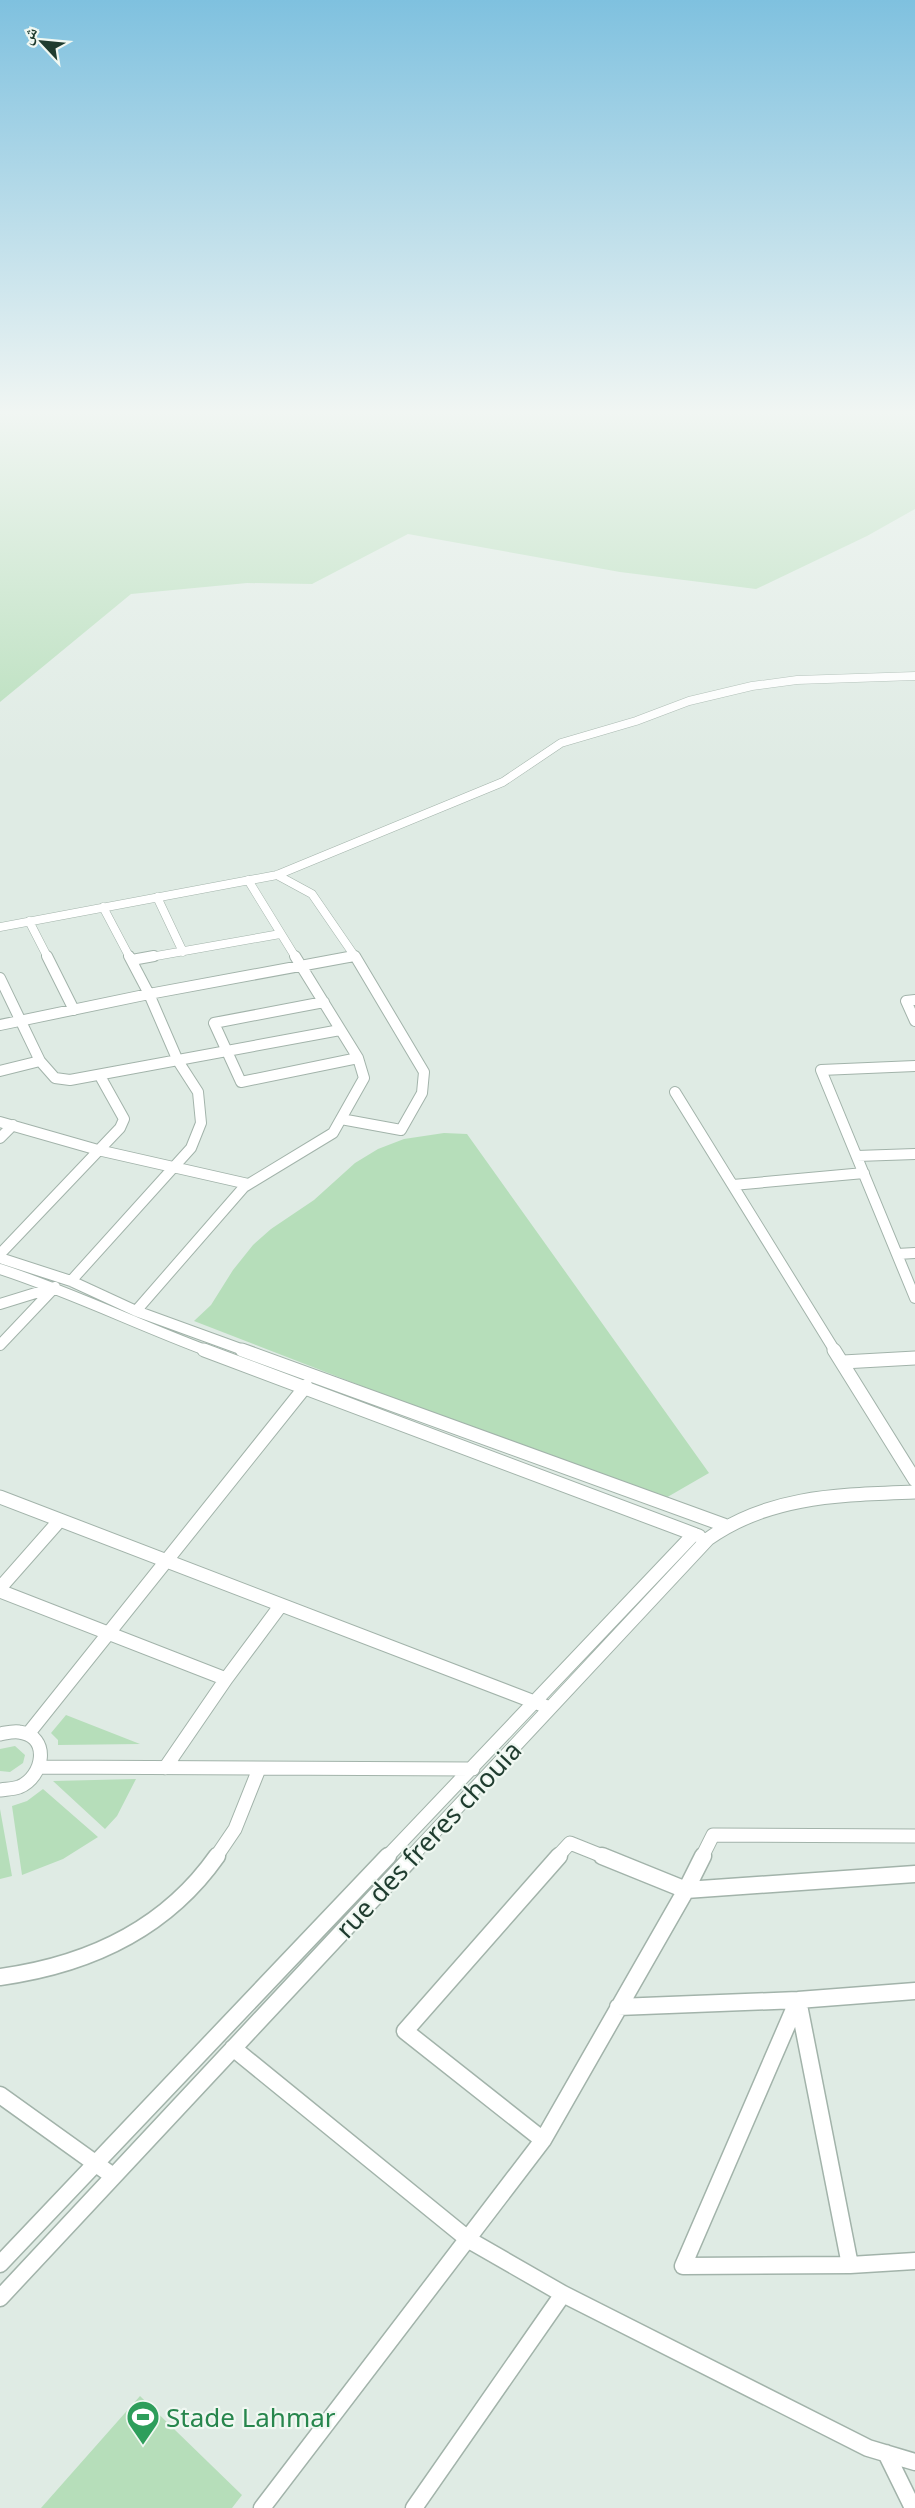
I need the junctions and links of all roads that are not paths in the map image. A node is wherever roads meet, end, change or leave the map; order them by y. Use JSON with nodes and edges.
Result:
{"nodes":[{"id":1,"x":915,"y":676,"type":"edge"},
{"id":2,"x":277,"y":875,"type":"junction"},
{"id":3,"x":248,"y":880,"type":"junction"},
{"id":4,"x":156,"y":897,"type":"junction"},
{"id":5,"x":103,"y":907,"type":"junction"},
{"id":6,"x":29,"y":921,"type":"junction"},
{"id":7,"x":0,"y":927,"type":"edge"},
{"id":8,"x":280,"y":934,"type":"junction"},
{"id":9,"x":183,"y":952,"type":"junction"},
{"id":10,"x":356,"y":956,"type":"junction"},
{"id":11,"x":132,"y":960,"type":"junction"},
{"id":12,"x":301,"y":967,"type":"junction"},
{"id":13,"x":0,"y":978,"type":"edge"},
{"id":14,"x":149,"y":994,"type":"junction"},
{"id":15,"x":915,"y":1000,"type":"edge"},
{"id":16,"x":324,"y":1002,"type":"junction"},
{"id":17,"x":74,"y":1010,"type":"junction"},
{"id":18,"x":21,"y":1020,"type":"junction"},
{"id":19,"x":915,"y":1021,"type":"edge"},
{"id":20,"x":0,"y":1025,"type":"edge"},
{"id":21,"x":340,"y":1030,"type":"junction"},
{"id":22,"x":228,"y":1051,"type":"junction"},
{"id":23,"x":358,"y":1058,"type":"junction"},
{"id":24,"x":40,"y":1060,"type":"junction"},
{"id":25,"x":178,"y":1060,"type":"junction"},
{"id":26,"x":915,"y":1066,"type":"edge"},
{"id":27,"x":0,"y":1071,"type":"edge"},
{"id":28,"x":100,"y":1076,"type":"junction"},
{"id":29,"x":675,"y":1092,"type":"dead end"},
{"id":30,"x":341,"y":1119,"type":"junction"},
{"id":31,"x":0,"y":1122,"type":"edge"},
{"id":32,"x":13,"y":1125,"type":"junction"},
{"id":33,"x":0,"y":1138,"type":"edge"},
{"id":34,"x":98,"y":1150,"type":"junction"},
{"id":35,"x":915,"y":1154,"type":"edge"},
{"id":36,"x":856,"y":1156,"type":"junction"},
{"id":37,"x":174,"y":1167,"type":"junction"},
{"id":38,"x":864,"y":1173,"type":"junction"},
{"id":39,"x":248,"y":1184,"type":"junction"},
{"id":40,"x":733,"y":1185,"type":"junction"},
{"id":41,"x":915,"y":1253,"type":"edge"},
{"id":42,"x":897,"y":1254,"type":"junction"},
{"id":43,"x":0,"y":1256,"type":"edge"},
{"id":44,"x":0,"y":1269,"type":"edge"},
{"id":45,"x":71,"y":1281,"type":"junction"},
{"id":46,"x":55,"y":1287,"type":"junction"},
{"id":47,"x":915,"y":1298,"type":"edge"},
{"id":48,"x":0,"y":1304,"type":"edge"},
{"id":49,"x":136,"y":1311,"type":"junction"},
{"id":50,"x":0,"y":1345,"type":"edge"},
{"id":51,"x":915,"y":1358,"type":"edge"},
{"id":52,"x":843,"y":1362,"type":"junction"},
{"id":53,"x":306,"y":1386,"type":"junction"},
{"id":54,"x":915,"y":1480,"type":"edge"},
{"id":55,"x":915,"y":1492,"type":"edge"},
{"id":56,"x":0,"y":1497,"type":"edge"},
{"id":57,"x":60,"y":1520,"type":"junction"},
{"id":58,"x":724,"y":1525,"type":"junction"},
{"id":59,"x":701,"y":1537,"type":"junction"},
{"id":60,"x":166,"y":1561,"type":"junction"},
{"id":61,"x":0,"y":1590,"type":"edge"},
{"id":62,"x":281,"y":1605,"type":"junction"},
{"id":63,"x":108,"y":1633,"type":"junction"},
{"id":64,"x":226,"y":1678,"type":"junction"},
{"id":65,"x":534,"y":1702,"type":"junction"},
{"id":66,"x":550,"y":1708,"type":"junction"},
{"id":67,"x":0,"y":1734,"type":"edge"},
{"id":68,"x":28,"y":1734,"type":"junction"},
{"id":69,"x":41,"y":1767,"type":"junction"},
{"id":70,"x":165,"y":1768,"type":"junction"},
{"id":71,"x":259,"y":1769,"type":"junction"},
{"id":72,"x":471,"y":1769,"type":"junction"},
{"id":73,"x":492,"y":1771,"type":"junction"},
{"id":74,"x":0,"y":1790,"type":"edge"},
{"id":75,"x":915,"y":1836,"type":"edge"},
{"id":76,"x":915,"y":1874,"type":"edge"},
{"id":77,"x":686,"y":1890,"type":"junction"},
{"id":78,"x":0,"y":1977,"type":"edge"},
{"id":79,"x":915,"y":1990,"type":"edge"},
{"id":80,"x":798,"y":2000,"type":"junction"},
{"id":81,"x":618,"y":2007,"type":"junction"},
{"id":82,"x":233,"y":2048,"type":"junction"},
{"id":83,"x":0,"y":2095,"type":"edge"},
{"id":84,"x":543,"y":2140,"type":"junction"},
{"id":85,"x":95,"y":2163,"type":"junction"},
{"id":86,"x":113,"y":2176,"type":"junction"},
{"id":87,"x":469,"y":2240,"type":"junction"},
{"id":88,"x":915,"y":2261,"type":"edge"},
{"id":89,"x":0,"y":2264,"type":"edge"},
{"id":90,"x":850,"y":2265,"type":"junction"},
{"id":91,"x":563,"y":2294,"type":"junction"},
{"id":92,"x":0,"y":2298,"type":"edge"},
{"id":93,"x":885,"y":2453,"type":"junction"},
{"id":94,"x":915,"y":2462,"type":"edge"},
{"id":95,"x":262,"y":2508,"type":"edge"},
{"id":96,"x":414,"y":2508,"type":"edge"},
{"id":97,"x":913,"y":2508,"type":"edge"}],
"edges":[{"from":1,"to":2,"type":"street"},
{"from":2,"to":3,"type":"street"},
{"from":2,"to":10,"type":"street"},
{"from":3,"to":4,"type":"street"},
{"from":3,"to":8,"type":"street"},
{"from":4,"to":5,"type":"street"},
{"from":4,"to":9,"type":"street"},
{"from":5,"to":6,"type":"street"},
{"from":5,"to":11,"type":"street"},
{"from":6,"to":7,"type":"street"},
{"from":6,"to":17,"type":"street"},
{"from":8,"to":9,"type":"street"},
{"from":8,"to":12,"type":"street"},
{"from":9,"to":11,"type":"street"},
{"from":10,"to":12,"type":"street"},
{"from":10,"to":30,"type":"street"},
{"from":11,"to":14,"type":"street"},
{"from":12,"to":14,"type":"street"},
{"from":12,"to":16,"type":"street"},
{"from":13,"to":18,"type":"street"},
{"from":14,"to":17,"type":"street"},
{"from":14,"to":25,"type":"street"},
{"from":15,"to":19,"type":"street"},
{"from":16,"to":21,"type":"street"},
{"from":16,"to":22,"type":"street"},
{"from":17,"to":18,"type":"street"},
{"from":18,"to":20,"type":"street"},
{"from":18,"to":24,"type":"street"},
{"from":21,"to":22,"type":"street"},
{"from":21,"to":23,"type":"street"},
{"from":22,"to":23,"type":"street"},
{"from":22,"to":25,"type":"street"},
{"from":23,"to":30,"type":"street"},
{"from":24,"to":27,"type":"street"},
{"from":24,"to":28,"type":"street"},
{"from":25,"to":28,"type":"street"},
{"from":25,"to":37,"type":"street"},
{"from":26,"to":36,"type":"street"},
{"from":28,"to":34,"type":"street"},
{"from":29,"to":40,"type":"street"},
{"from":30,"to":39,"type":"street"},
{"from":31,"to":32,"type":"street"},
{"from":32,"to":33,"type":"street"},
{"from":32,"to":34,"type":"street"},
{"from":34,"to":37,"type":"street"},
{"from":34,"to":43,"type":"street"},
{"from":35,"to":36,"type":"street"},
{"from":36,"to":38,"type":"street"},
{"from":37,"to":39,"type":"street"},
{"from":37,"to":45,"type":"street"},
{"from":38,"to":40,"type":"street"},
{"from":38,"to":42,"type":"street"},
{"from":39,"to":49,"type":"street"},
{"from":40,"to":52,"type":"street"},
{"from":41,"to":42,"type":"street"},
{"from":42,"to":47,"type":"street"},
{"from":43,"to":45,"type":"street"},
{"from":44,"to":46,"type":"street"},
{"from":45,"to":49,"type":"street"},
{"from":46,"to":48,"type":"street"},
{"from":46,"to":50,"type":"street"},
{"from":46,"to":53,"type":"street"},
{"from":49,"to":58,"type":"street"},
{"from":51,"to":52,"type":"street"},
{"from":52,"to":54,"type":"street"},
{"from":53,"to":59,"type":"street"},
{"from":53,"to":60,"type":"street"},
{"from":55,"to":58,"type":"street","name":"rue des freres chouia"},
{"from":56,"to":57,"type":"street"},
{"from":57,"to":60,"type":"street"},
{"from":57,"to":61,"type":"street"},
{"from":58,"to":59,"type":"street","name":"rue des freres chouia"},
{"from":59,"to":65,"type":"street"},
{"from":59,"to":66,"type":"street","name":"rue des freres chouia"},
{"from":60,"to":62,"type":"street"},
{"from":60,"to":63,"type":"street"},
{"from":61,"to":63,"type":"street"},
{"from":62,"to":64,"type":"street"},
{"from":62,"to":65,"type":"street"},
{"from":63,"to":64,"type":"street"},
{"from":63,"to":68,"type":"street"},
{"from":64,"to":70,"type":"street"},
{"from":65,"to":66,"type":"street"},
{"from":65,"to":72,"type":"street"},
{"from":66,"to":73,"type":"street","name":"rue des freres chouia"},
{"from":67,"to":68,"type":"street"},
{"from":68,"to":69,"type":"street"},
{"from":69,"to":70,"type":"street"},
{"from":69,"to":74,"type":"street"},
{"from":70,"to":71,"type":"street"},
{"from":71,"to":72,"type":"street"},
{"from":71,"to":78,"type":"street"},
{"from":72,"to":73,"type":"street"},
{"from":72,"to":85,"type":"street"},
{"from":73,"to":82,"type":"street","name":"rue des freres chouia"},
{"from":75,"to":77,"type":"street"},
{"from":76,"to":77,"type":"street"},
{"from":77,"to":81,"type":"street"},
{"from":77,"to":84,"type":"street"},
{"from":79,"to":80,"type":"street"},
{"from":80,"to":81,"type":"street"},
{"from":80,"to":90,"type":"street"},
{"from":80,"to":90,"type":"street"},
{"from":81,"to":84,"type":"street"},
{"from":82,"to":86,"type":"street","name":"rue des freres chouia"},
{"from":82,"to":87,"type":"street"},
{"from":83,"to":85,"type":"street"},
{"from":84,"to":87,"type":"street"},
{"from":85,"to":86,"type":"street"},
{"from":85,"to":89,"type":"street"},
{"from":86,"to":92,"type":"street","name":"rue des freres chouia"},
{"from":87,"to":91,"type":"street"},
{"from":87,"to":95,"type":"street"},
{"from":88,"to":90,"type":"street"},
{"from":91,"to":93,"type":"street"},
{"from":91,"to":96,"type":"street"},
{"from":93,"to":94,"type":"street"},
{"from":93,"to":97,"type":"street"}]}
